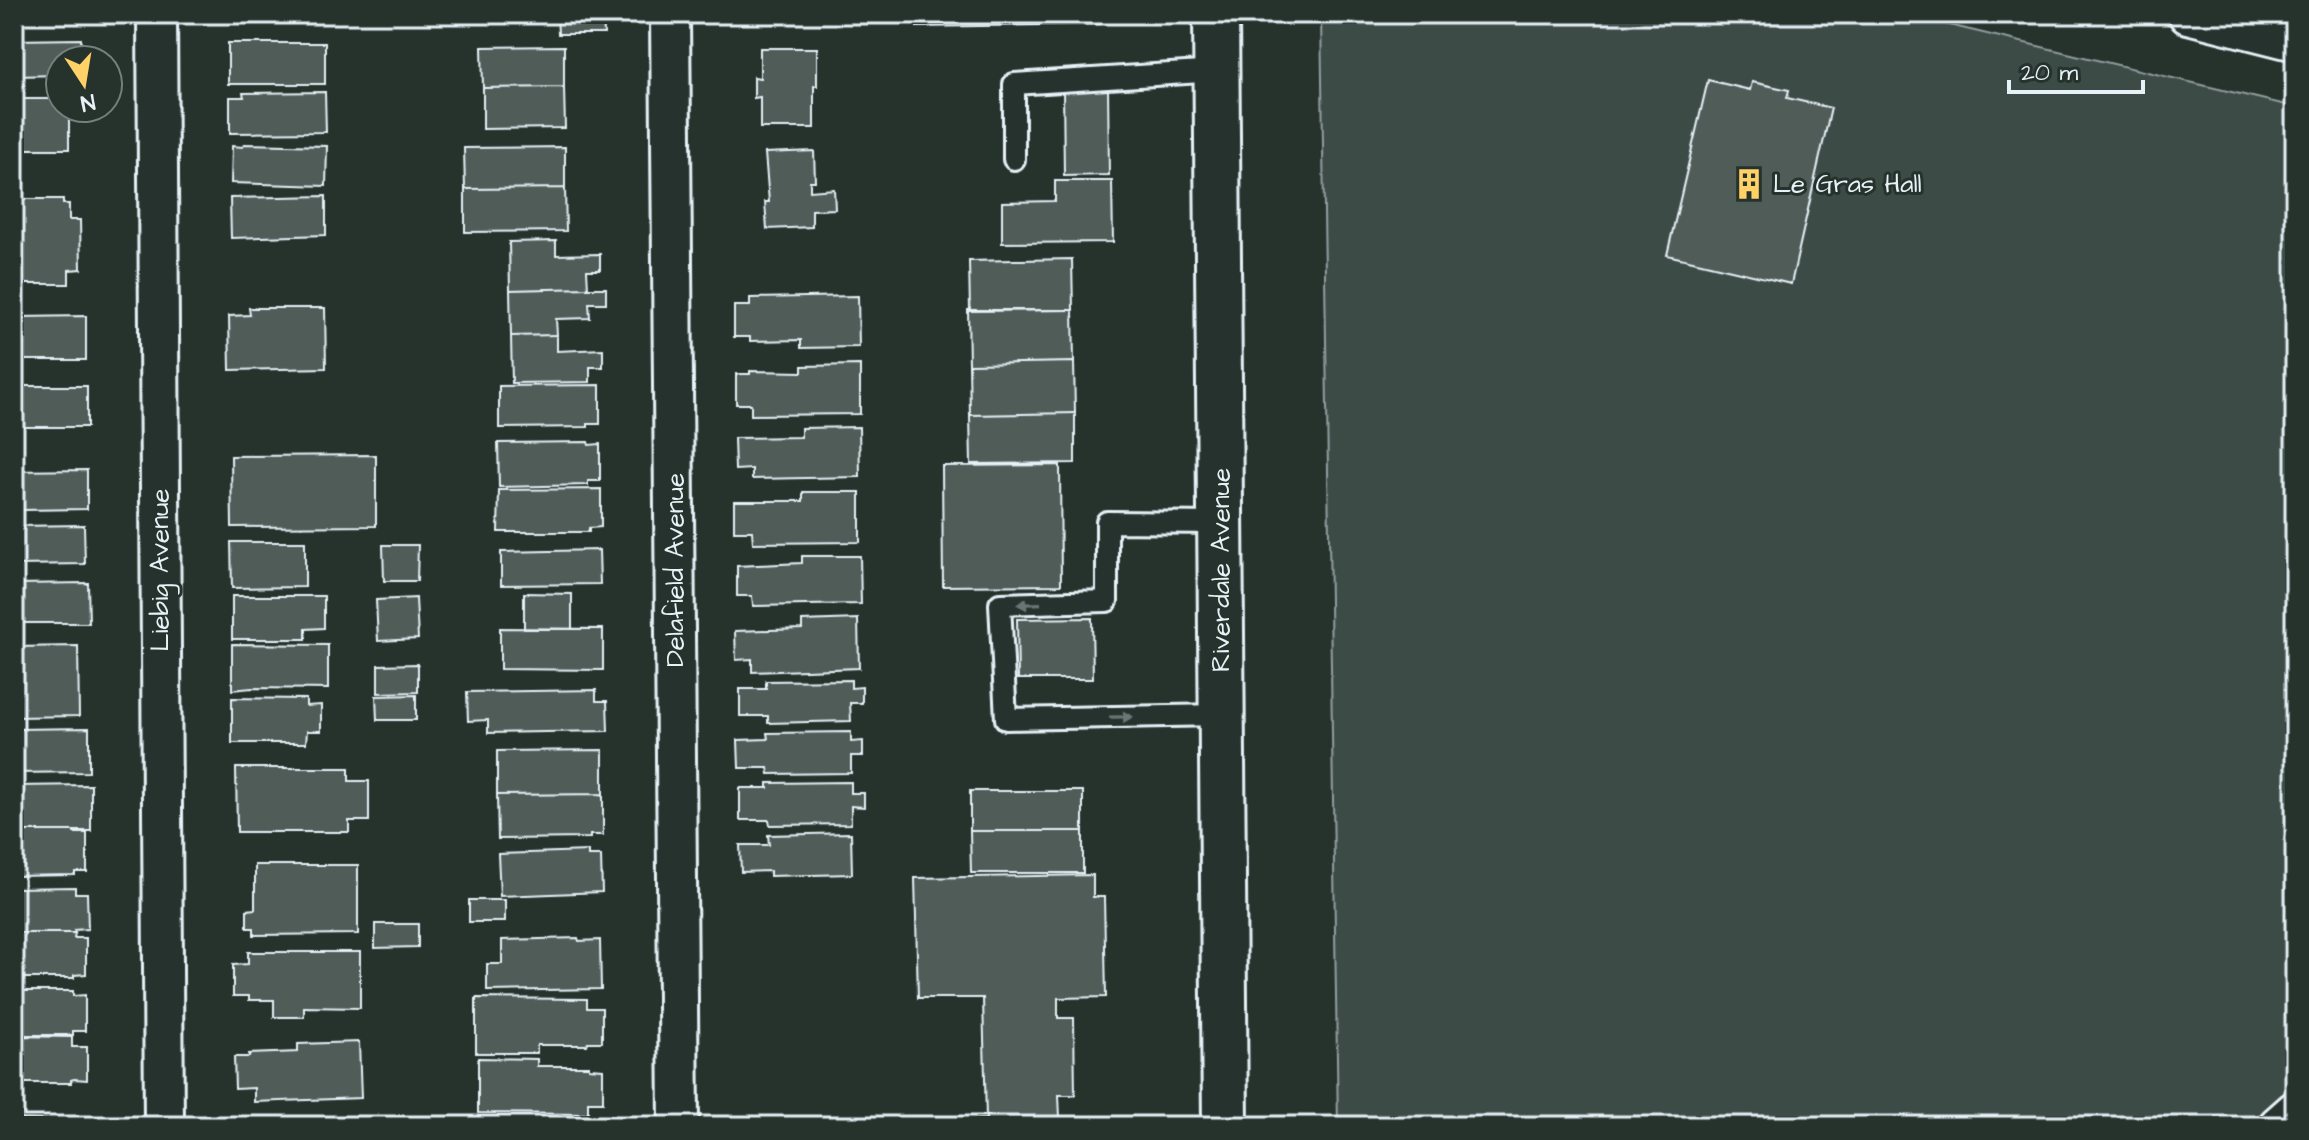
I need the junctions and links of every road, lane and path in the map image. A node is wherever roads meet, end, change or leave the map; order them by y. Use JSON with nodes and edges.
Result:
{"nodes":[{"id":1,"x":157,"y":14,"type":"edge"},
{"id":2,"x":670,"y":14,"type":"edge"},
{"id":3,"x":1216,"y":14,"type":"edge"},
{"id":4,"x":2188,"y":14,"type":"edge"},
{"id":5,"x":2295,"y":41,"type":"edge"},
{"id":6,"x":1217,"y":71,"type":"junction"},
{"id":7,"x":1014,"y":159,"type":"dead end"},
{"id":8,"x":1220,"y":523,"type":"junction"},
{"id":9,"x":1222,"y":715,"type":"junction"},
{"id":10,"x":2295,"y":1111,"type":"edge"},
{"id":11,"x":164,"y":1126,"type":"edge"},
{"id":12,"x":679,"y":1126,"type":"edge"},
{"id":13,"x":1225,"y":1126,"type":"edge"},
{"id":14,"x":2278,"y":1126,"type":"edge"}],
"edges":[{"from":1,"to":11,"type":"street","name":"Liebig Avenue"},
{"from":2,"to":12,"type":"street","name":"Delafield Avenue"},
{"from":3,"to":6,"type":"main road","name":"Riverdale Avenue"},
{"from":4,"to":5,"type":"street"},
{"from":6,"to":7,"type":"lane"},
{"from":6,"to":8,"type":"main road","name":"Riverdale Avenue"},
{"from":8,"to":9,"type":"main road","name":"Riverdale Avenue"},
{"from":8,"to":9,"type":"lane","one_way":true},
{"from":9,"to":13,"type":"main road","name":"Riverdale Avenue"},
{"from":10,"to":14,"type":"street"}]}
